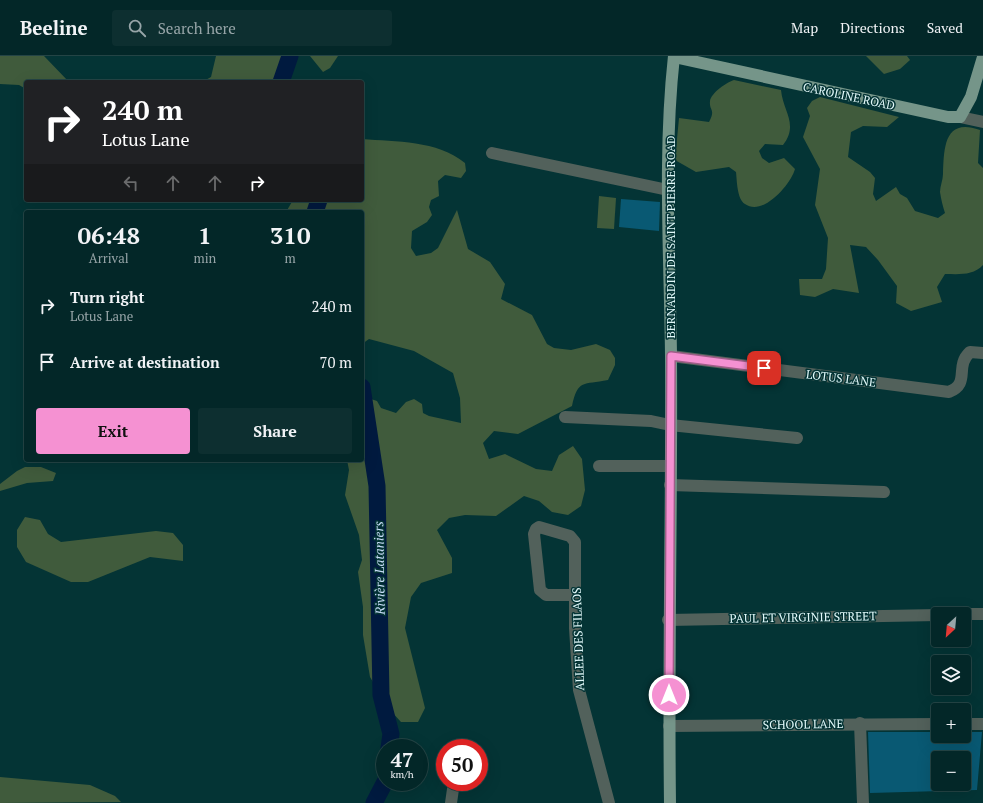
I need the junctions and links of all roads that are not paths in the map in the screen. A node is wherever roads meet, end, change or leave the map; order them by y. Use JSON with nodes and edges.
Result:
{"nodes":[{"id":1,"x":673,"y":56,"type":"edge"},
{"id":2,"x":983,"y":57,"type":"edge"},
{"id":3,"x":960,"y":117,"type":"junction"},
{"id":4,"x":983,"y":122,"type":"edge"},
{"id":5,"x":492,"y":153,"type":"dead end"},
{"id":6,"x":668,"y":190,"type":"junction"},
{"id":7,"x":983,"y":353,"type":"edge"},
{"id":8,"x":671,"y":356,"type":"junction"},
{"id":9,"x":565,"y":417,"type":"dead end"},
{"id":10,"x":670,"y":425,"type":"junction"},
{"id":11,"x":797,"y":438,"type":"dead end"},
{"id":12,"x":599,"y":466,"type":"dead end"},
{"id":13,"x":670,"y":466,"type":"junction"},
{"id":14,"x":670,"y":485,"type":"junction"},
{"id":15,"x":884,"y":492,"type":"dead end"},
{"id":16,"x":575,"y":595,"type":"junction"},
{"id":17,"x":971,"y":614,"type":"edge"},
{"id":18,"x":983,"y":614,"type":"edge"},
{"id":19,"x":931,"y":615,"type":"edge"},
{"id":20,"x":668,"y":620,"type":"junction"},
{"id":21,"x":860,"y":723,"type":"junction"},
{"id":22,"x":931,"y":724,"type":"edge"},
{"id":23,"x":971,"y":724,"type":"edge"},
{"id":24,"x":983,"y":724,"type":"edge"},
{"id":25,"x":669,"y":726,"type":"junction"},
{"id":26,"x":453,"y":791,"type":"edge"},
{"id":27,"x":451,"y":803,"type":"edge"},
{"id":28,"x":609,"y":803,"type":"edge"},
{"id":29,"x":670,"y":803,"type":"edge"},
{"id":30,"x":863,"y":803,"type":"edge"}],
"edges":[{"from":1,"to":3,"type":"main road","name":"CAROLINE ROAD"},
{"from":1,"to":6,"type":"main road","name":"BERNARDIN DE SAINT PIERRE ROAD"},
{"from":2,"to":3,"type":"main road"},
{"from":3,"to":4,"type":"street"},
{"from":5,"to":6,"type":"street"},
{"from":6,"to":8,"type":"main road","name":"BERNARDIN DE SAINT PIERRE ROAD"},
{"from":7,"to":8,"type":"street","name":"LOTUS LANE"},
{"from":8,"to":10,"type":"main road","name":"BERNARDIN DE SAINT PIERRE ROAD"},
{"from":9,"to":10,"type":"street"},
{"from":10,"to":11,"type":"street"},
{"from":10,"to":13,"type":"main road","name":"BERNARDIN DE SAINT PIERRE ROAD"},
{"from":12,"to":13,"type":"street"},
{"from":13,"to":14,"type":"main road","name":"BERNARDIN DE SAINT PIERRE ROAD"},
{"from":14,"to":15,"type":"street"},
{"from":14,"to":20,"type":"main road","name":"BERNARDIN DE SAINT PIERRE ROAD"},
{"from":16,"to":16,"type":"street","name":"ALLEE DES FILAOS"},
{"from":16,"to":28,"type":"street","name":"ALLEE DES FILAOS"},
{"from":17,"to":18,"type":"street"},
{"from":19,"to":20,"type":"street","name":"PAUL ET VIRGINIE STREET"},
{"from":20,"to":25,"type":"main road","name":"BERNARDIN DE SAINT PIERRE ROAD"},
{"from":21,"to":22,"type":"street","name":"SCHOOL LANE"},
{"from":21,"to":25,"type":"street","name":"SCHOOL LANE"},
{"from":21,"to":30,"type":"street"},
{"from":23,"to":24,"type":"street"},
{"from":25,"to":29,"type":"main road","name":"BERNARDIN DE SAINT PIERRE ROAD"},
{"from":26,"to":27,"type":"street"}]}
